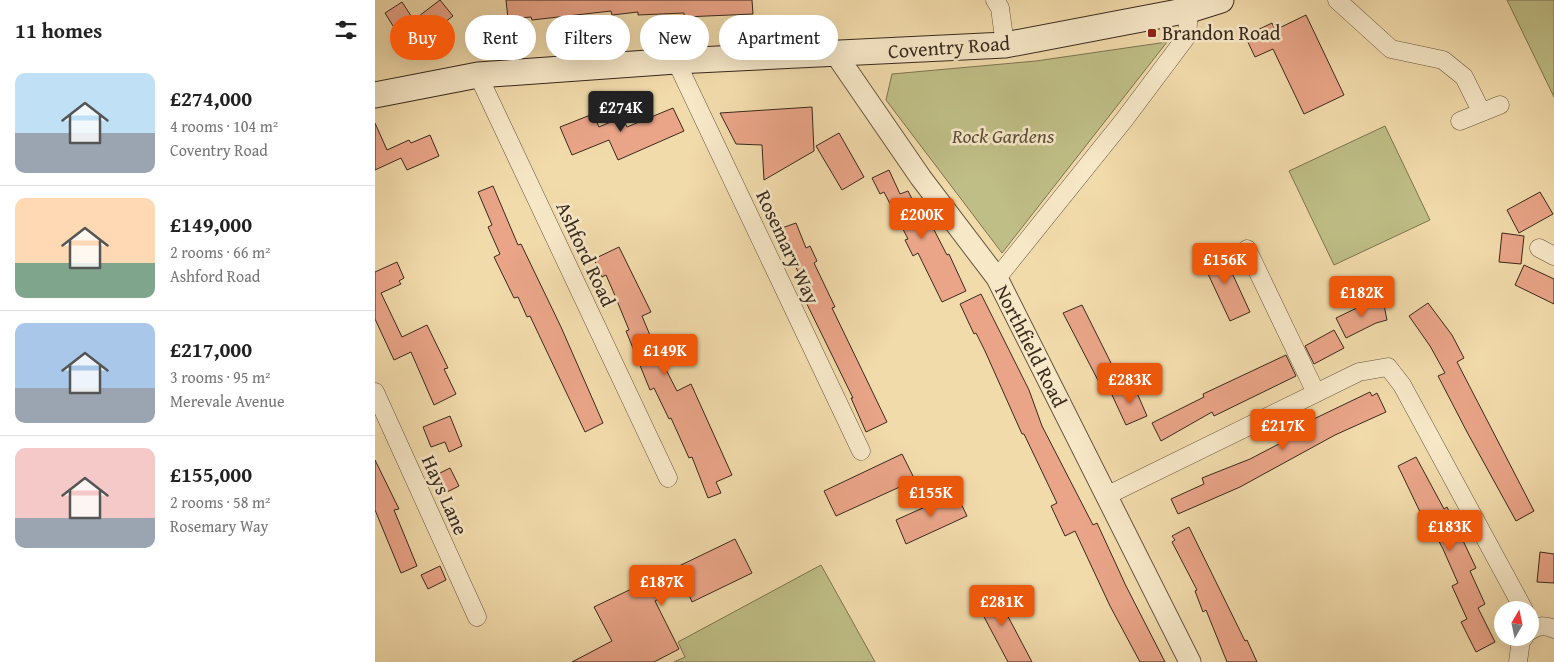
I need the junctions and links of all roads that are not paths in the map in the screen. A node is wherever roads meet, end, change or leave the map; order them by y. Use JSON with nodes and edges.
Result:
{"nodes":[{"id":1,"x":995,"y":0,"type":"edge"},
{"id":2,"x":1221,"y":0,"type":"edge"},
{"id":3,"x":1337,"y":0,"type":"edge"},
{"id":4,"x":1189,"y":10,"type":"junction"},
{"id":5,"x":1005,"y":45,"type":"junction"},
{"id":6,"x":838,"y":53,"type":"edge"},
{"id":7,"x":838,"y":57,"type":"edge"},
{"id":8,"x":719,"y":59,"type":"edge"},
{"id":9,"x":677,"y":61,"type":"junction"},
{"id":10,"x":478,"y":75,"type":"junction"},
{"id":11,"x":375,"y":95,"type":"edge"},
{"id":12,"x":1500,"y":105,"type":"dead end"},
{"id":13,"x":1481,"y":112,"type":"junction"},
{"id":14,"x":1460,"y":121,"type":"dead end"},
{"id":15,"x":1247,"y":249,"type":"dead end"},
{"id":16,"x":997,"y":278,"type":"junction"},
{"id":17,"x":375,"y":392,"type":"edge"},
{"id":18,"x":1316,"y":393,"type":"junction"},
{"id":19,"x":861,"y":451,"type":"dead end"},
{"id":20,"x":668,"y":478,"type":"dead end"},
{"id":21,"x":1106,"y":496,"type":"junction"},
{"id":22,"x":1519,"y":601,"type":"edge"},
{"id":23,"x":477,"y":616,"type":"dead end"},
{"id":24,"x":1539,"y":628,"type":"edge"},
{"id":25,"x":1554,"y":629,"type":"edge"},
{"id":26,"x":1520,"y":646,"type":"edge"},
{"id":27,"x":1190,"y":662,"type":"edge"},
{"id":28,"x":1518,"y":662,"type":"edge"}],
"edges":[{"from":1,"to":5,"type":"street"},
{"from":2,"to":4,"type":"main road","name":"Coventry Road"},
{"from":3,"to":13,"type":"street"},
{"from":4,"to":5,"type":"main road","name":"Coventry Road"},
{"from":4,"to":16,"type":"street"},
{"from":5,"to":6,"type":"main road","name":"Coventry Road"},
{"from":7,"to":16,"type":"street","name":"Northfield Road"},
{"from":8,"to":9,"type":"main road","name":"Coventry Road"},
{"from":9,"to":10,"type":"main road","name":"Coventry Road"},
{"from":9,"to":19,"type":"street","name":"Rosemary Way"},
{"from":10,"to":11,"type":"main road","name":"Coventry Road"},
{"from":10,"to":20,"type":"street","name":"Ashford Road"},
{"from":12,"to":13,"type":"street"},
{"from":13,"to":14,"type":"street"},
{"from":15,"to":18,"type":"street"},
{"from":16,"to":21,"type":"street","name":"Northfield Road"},
{"from":17,"to":23,"type":"street","name":"Hays Lane"},
{"from":18,"to":21,"type":"street"},
{"from":18,"to":22,"type":"street"},
{"from":21,"to":27,"type":"street","name":"Northfield Road"},
{"from":24,"to":25,"type":"street"},
{"from":26,"to":28,"type":"street"}]}
